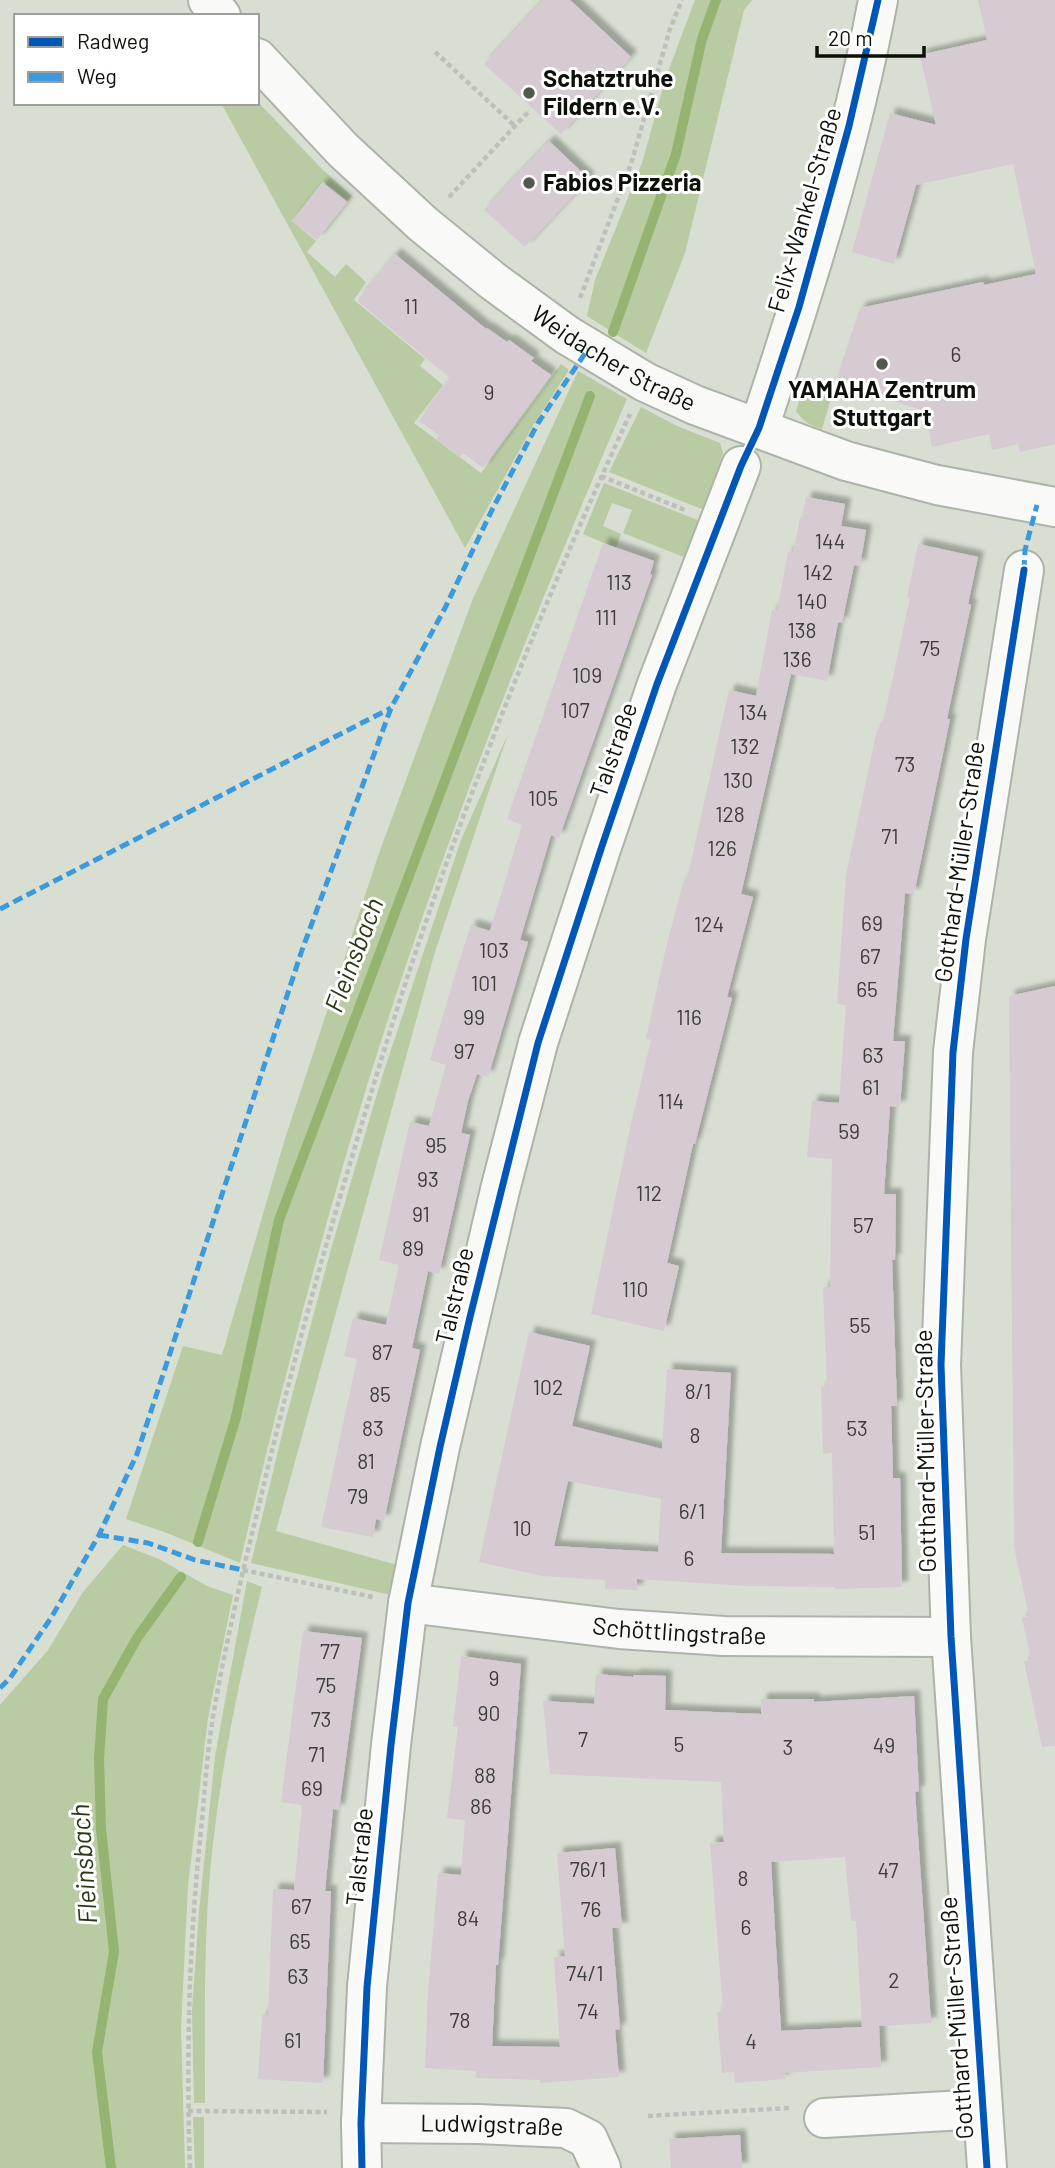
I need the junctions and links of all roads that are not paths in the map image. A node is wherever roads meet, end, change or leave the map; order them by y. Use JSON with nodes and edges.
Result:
{"nodes":[{"id":1,"x":208,"y":0,"type":"edge"},
{"id":2,"x":878,"y":0,"type":"edge"},
{"id":3,"x":219,"y":14,"type":"edge"},
{"id":4,"x":259,"y":60,"type":"edge"},
{"id":5,"x":759,"y":428,"type":"junction"},
{"id":6,"x":741,"y":466,"type":"dead end"},
{"id":7,"x":1055,"y":507,"type":"edge"},
{"id":8,"x":1024,"y":570,"type":"dead end"},
{"id":9,"x":408,"y":1603,"type":"junction"},
{"id":10,"x":951,"y":1637,"type":"junction"},
{"id":11,"x":982,"y":2109,"type":"junction"},
{"id":12,"x":362,"y":2117,"type":"junction"},
{"id":13,"x":824,"y":2118,"type":"road end"},
{"id":14,"x":362,"y":2168,"type":"edge"},
{"id":15,"x":601,"y":2168,"type":"edge"},
{"id":16,"x":987,"y":2168,"type":"edge"}],
"edges":[{"from":1,"to":3,"type":"street"},
{"from":2,"to":5,"type":"street","name":"Felix-Wankel-Straße"},
{"from":4,"to":5,"type":"street","name":"Weidacher Straße"},
{"from":5,"to":7,"type":"street","name":"Weidacher Straße"},
{"from":6,"to":9,"type":"street","name":"Talstraße"},
{"from":8,"to":10,"type":"street","name":"Gotthard-Müller-Straße"},
{"from":9,"to":10,"type":"street","name":"Schöttlingstraße"},
{"from":9,"to":12,"type":"street","name":"Talstraße"},
{"from":10,"to":11,"type":"street","name":"Gotthard-Müller-Straße"},
{"from":11,"to":13,"type":"street"},
{"from":11,"to":16,"type":"street","name":"Gotthard-Müller-Straße"},
{"from":12,"to":14,"type":"street","name":"Talstraße"},
{"from":12,"to":15,"type":"street","name":"Ludwigstraße"}]}
